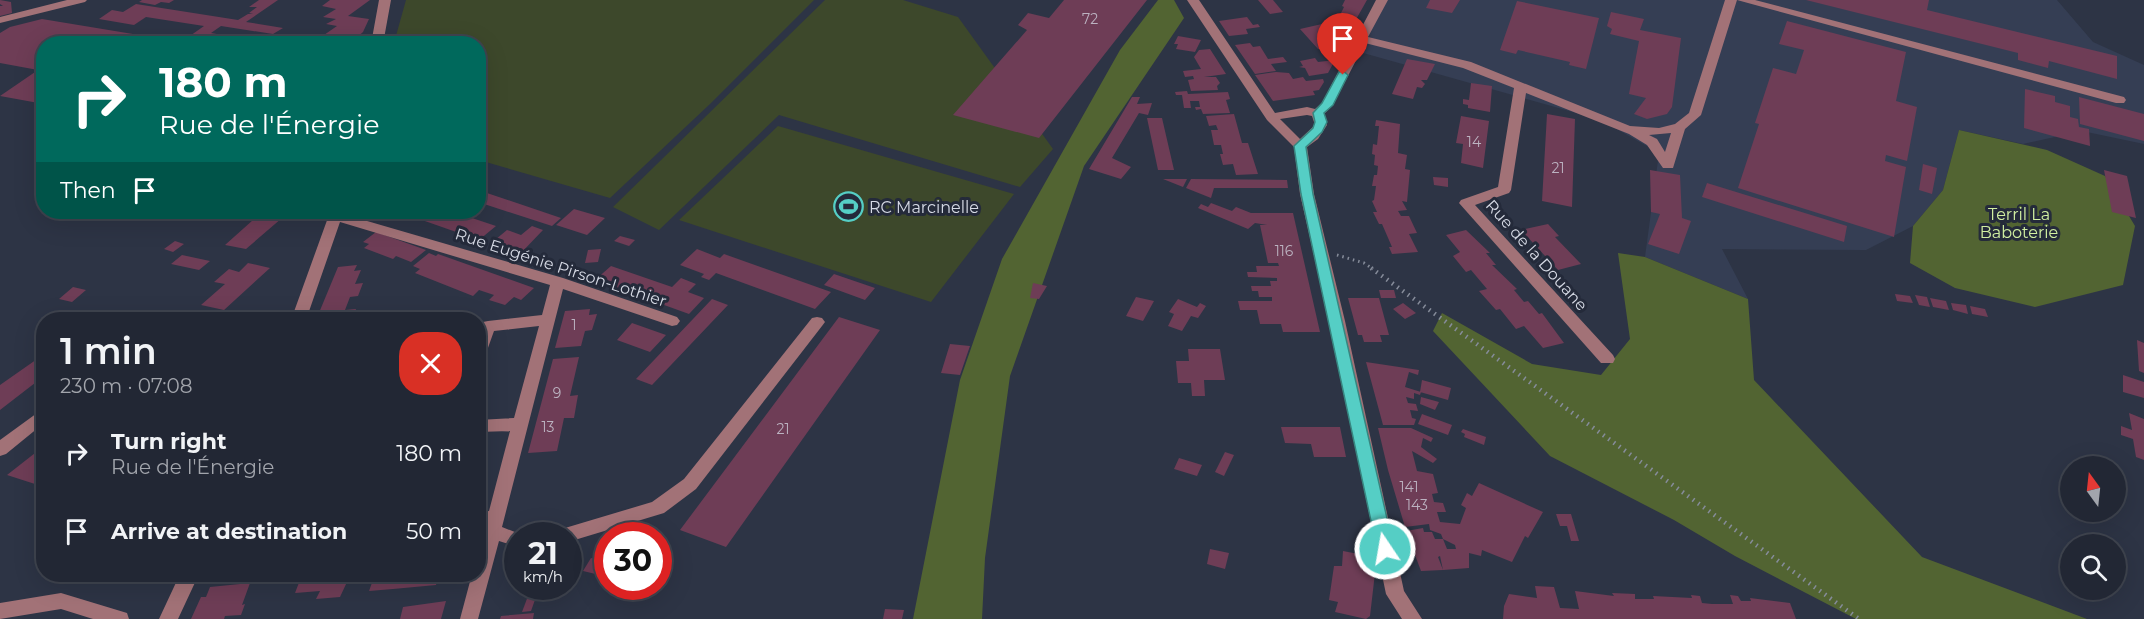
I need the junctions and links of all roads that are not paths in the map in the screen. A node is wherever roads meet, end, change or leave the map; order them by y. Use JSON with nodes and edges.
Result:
{"nodes":[{"id":1,"x":81,"y":0,"type":"edge"},
{"id":2,"x":385,"y":0,"type":"edge"},
{"id":3,"x":1193,"y":0,"type":"edge"},
{"id":4,"x":1382,"y":0,"type":"edge"},
{"id":5,"x":1731,"y":0,"type":"edge"},
{"id":6,"x":1742,"y":0,"type":"edge"},
{"id":7,"x":0,"y":20,"type":"edge"},
{"id":8,"x":378,"y":36,"type":"edge"},
{"id":9,"x":1361,"y":39,"type":"junction"},
{"id":10,"x":1521,"y":86,"type":"junction"},
{"id":11,"x":2121,"y":100,"type":"dead end"},
{"id":12,"x":1318,"y":113,"type":"junction"},
{"id":13,"x":1271,"y":117,"type":"junction"},
{"id":14,"x":1680,"y":127,"type":"junction"},
{"id":15,"x":1628,"y":130,"type":"junction"},
{"id":16,"x":1300,"y":146,"type":"junction"},
{"id":17,"x":334,"y":219,"type":"edge"},
{"id":18,"x":352,"y":219,"type":"edge"},
{"id":19,"x":558,"y":282,"type":"junction"},
{"id":20,"x":301,"y":312,"type":"edge"},
{"id":21,"x":548,"y":320,"type":"junction"},
{"id":22,"x":672,"y":321,"type":"dead end"},
{"id":23,"x":817,"y":322,"type":"dead end"},
{"id":24,"x":486,"y":332,"type":"edge"},
{"id":25,"x":1607,"y":358,"type":"dead end"},
{"id":26,"x":36,"y":420,"type":"edge"},
{"id":27,"x":521,"y":424,"type":"junction"},
{"id":28,"x":486,"y":426,"type":"edge"},
{"id":29,"x":0,"y":449,"type":"edge"},
{"id":30,"x":489,"y":522,"type":"edge"},
{"id":31,"x":504,"y":531,"type":"edge"},
{"id":32,"x":582,"y":531,"type":"edge"},
{"id":33,"x":186,"y":582,"type":"edge"},
{"id":34,"x":477,"y":582,"type":"edge"},
{"id":35,"x":0,"y":611,"type":"edge"},
{"id":36,"x":120,"y":619,"type":"edge"},
{"id":37,"x":168,"y":619,"type":"edge"},
{"id":38,"x":469,"y":619,"type":"edge"},
{"id":39,"x":1413,"y":619,"type":"edge"}],
"edges":[{"from":1,"to":7,"type":"street"},
{"from":2,"to":8,"type":"street"},
{"from":3,"to":13,"type":"street"},
{"from":4,"to":9,"type":"street"},
{"from":5,"to":14,"type":"street"},
{"from":6,"to":11,"type":"street"},
{"from":9,"to":10,"type":"street"},
{"from":9,"to":12,"type":"street"},
{"from":10,"to":15,"type":"street"},
{"from":10,"to":25,"type":"street","name":"Rue de la Douane"},
{"from":12,"to":13,"type":"street"},
{"from":12,"to":16,"type":"street"},
{"from":13,"to":16,"type":"street"},
{"from":14,"to":15,"type":"street"},
{"from":14,"to":15,"type":"street"},
{"from":16,"to":39,"type":"street"},
{"from":17,"to":20,"type":"street"},
{"from":18,"to":19,"type":"street","name":"Rue Eugénie Pirson-Lothier"},
{"from":19,"to":21,"type":"street"},
{"from":19,"to":22,"type":"street","name":"Rue Eugénie Pirson-Lothier"},
{"from":21,"to":24,"type":"street"},
{"from":21,"to":27,"type":"street"},
{"from":23,"to":32,"type":"street"},
{"from":26,"to":29,"type":"street"},
{"from":27,"to":28,"type":"street"},
{"from":27,"to":30,"type":"street"},
{"from":30,"to":31,"type":"street"},
{"from":33,"to":37,"type":"street"},
{"from":34,"to":38,"type":"street"},
{"from":35,"to":36,"type":"street"}]}
